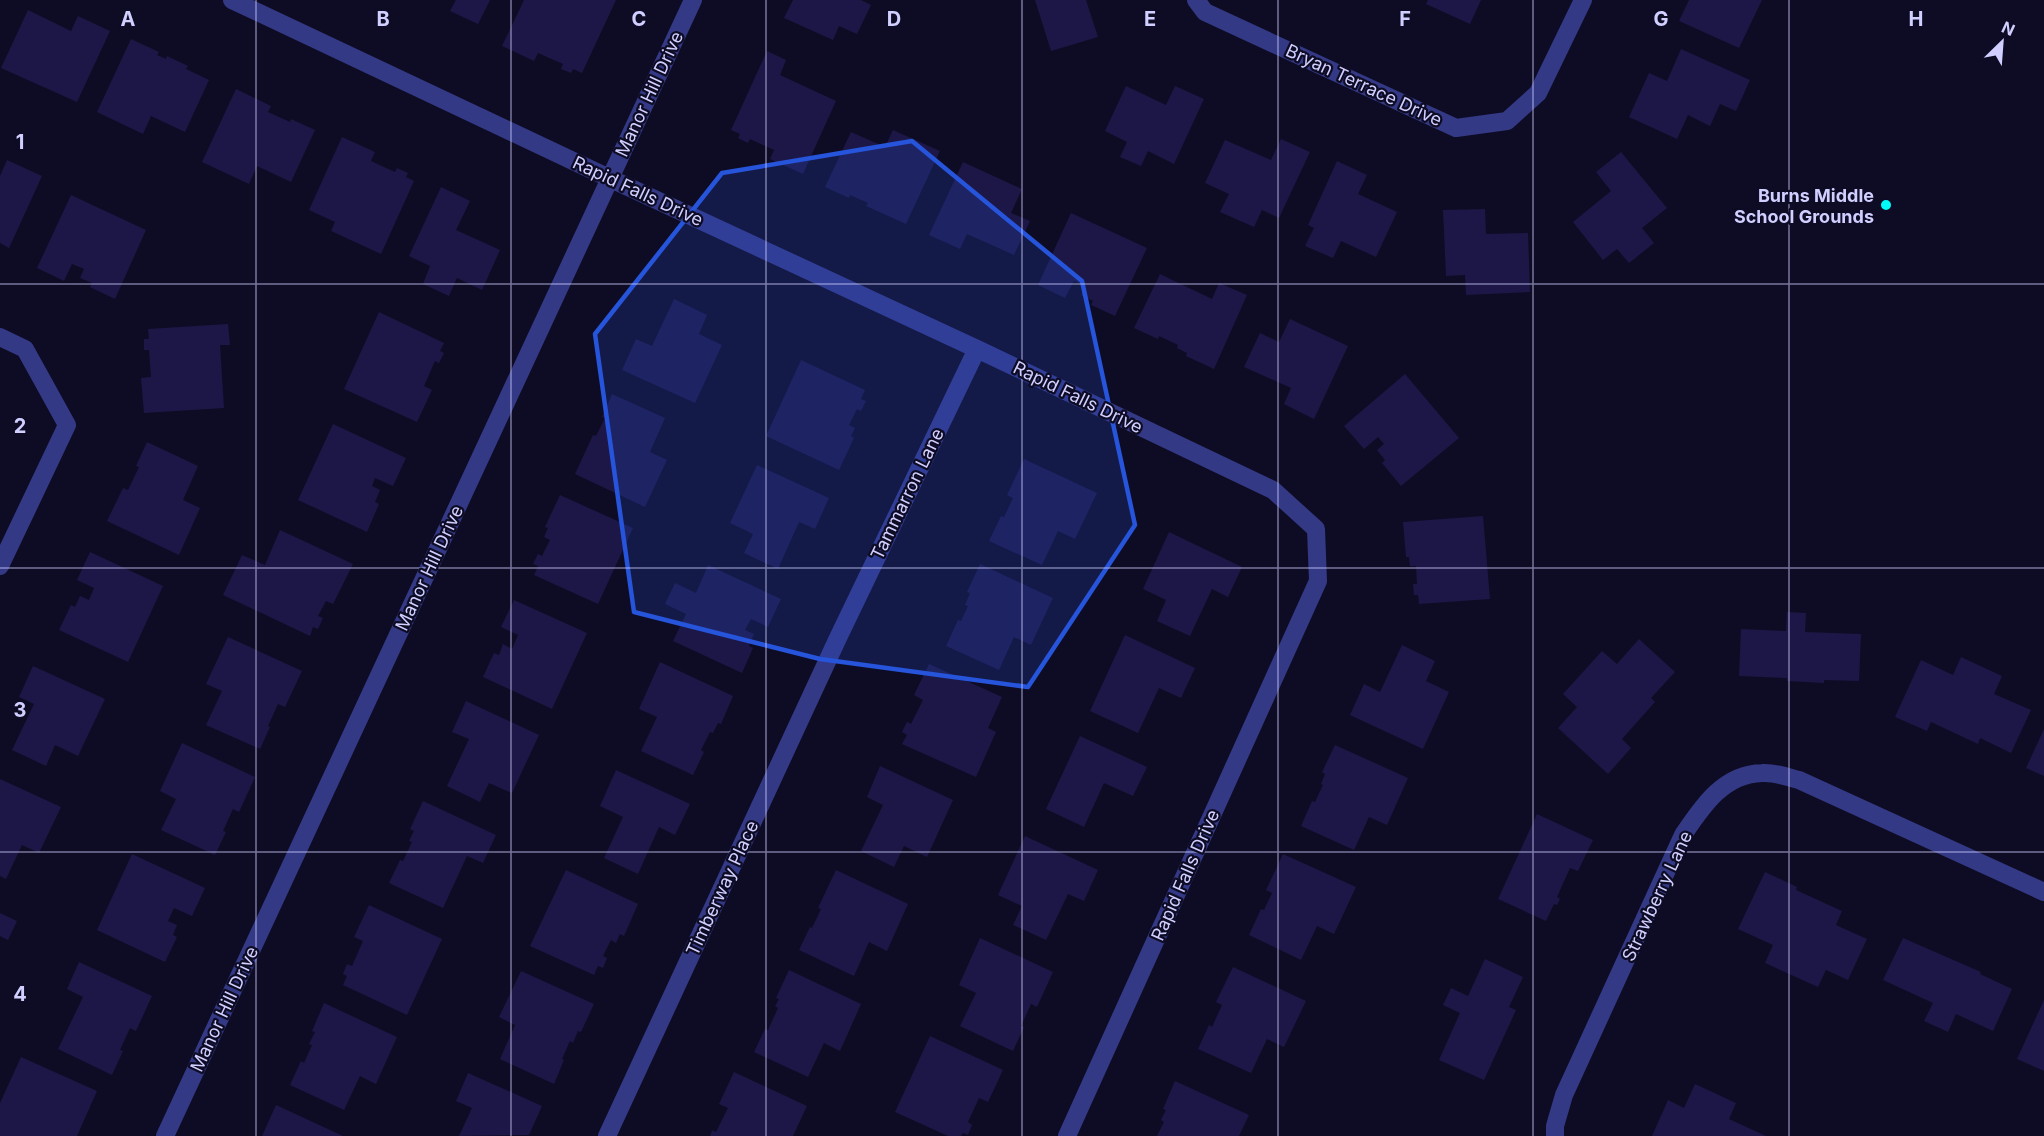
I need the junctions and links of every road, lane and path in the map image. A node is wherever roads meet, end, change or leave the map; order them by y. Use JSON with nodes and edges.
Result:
{"nodes":[{"id":1,"x":232,"y":0,"type":"edge"},
{"id":2,"x":693,"y":0,"type":"edge"},
{"id":3,"x":1196,"y":0,"type":"edge"},
{"id":4,"x":1582,"y":0,"type":"edge"},
{"id":5,"x":609,"y":178,"type":"junction"},
{"id":6,"x":0,"y":337,"type":"edge"},
{"id":7,"x":977,"y":349,"type":"junction"},
{"id":8,"x":0,"y":566,"type":"edge"},
{"id":9,"x":837,"y":640,"type":"joint"},
{"id":10,"x":2044,"y":892,"type":"edge"},
{"id":11,"x":165,"y":1136,"type":"edge"},
{"id":12,"x":607,"y":1136,"type":"edge"},
{"id":13,"x":1067,"y":1136,"type":"edge"},
{"id":14,"x":1555,"y":1136,"type":"edge"}],
"edges":[{"from":1,"to":5,"type":"street","name":"Rapid Falls Drive"},
{"from":2,"to":5,"type":"street","name":"Manor Hill Drive"},
{"from":3,"to":4,"type":"street","name":"Bryan Terrace Drive"},
{"from":5,"to":7,"type":"street","name":"Rapid Falls Drive"},
{"from":5,"to":11,"type":"street","name":"Manor Hill Drive"},
{"from":6,"to":8,"type":"street"},
{"from":7,"to":9,"type":"street","name":"Tammarron Lane"},
{"from":7,"to":13,"type":"street","name":"Rapid Falls Drive"},
{"from":9,"to":12,"type":"street","name":"Timberway Place"},
{"from":10,"to":14,"type":"street","name":"Strawberry Lane"}]}
